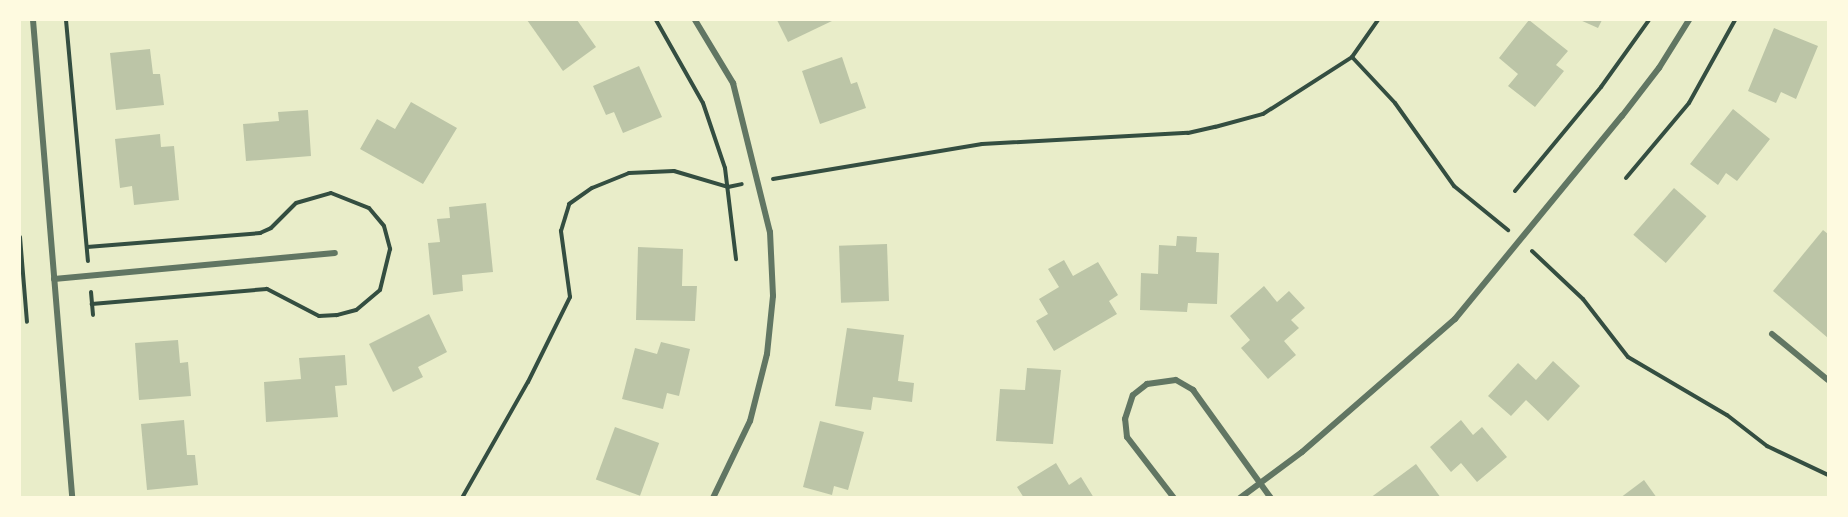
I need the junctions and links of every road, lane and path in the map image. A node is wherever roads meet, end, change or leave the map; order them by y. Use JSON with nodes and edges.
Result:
{"nodes":[{"id":1,"x":33,"y":20,"type":"edge"},
{"id":2,"x":66,"y":20,"type":"edge"},
{"id":3,"x":656,"y":20,"type":"edge"},
{"id":4,"x":695,"y":20,"type":"edge"},
{"id":5,"x":1378,"y":20,"type":"edge"},
{"id":6,"x":1649,"y":20,"type":"edge"},
{"id":7,"x":1689,"y":20,"type":"edge"},
{"id":8,"x":1735,"y":20,"type":"edge"},
{"id":9,"x":1352,"y":57,"type":"junction"},
{"id":10,"x":1626,"y":178,"type":"dead end"},
{"id":11,"x":759,"y":181,"type":"junction"},
{"id":12,"x":728,"y":187,"type":"junction"},
{"id":13,"x":1515,"y":191,"type":"dead end"},
{"id":14,"x":20,"y":237,"type":"edge"},
{"id":15,"x":1522,"y":243,"type":"junction"},
{"id":16,"x":335,"y":253,"type":"dead end"},
{"id":17,"x":736,"y":259,"type":"dead end"},
{"id":18,"x":90,"y":276,"type":"junction"},
{"id":19,"x":54,"y":279,"type":"junction"},
{"id":20,"x":93,"y":315,"type":"dead end"},
{"id":21,"x":27,"y":322,"type":"dead end"},
{"id":22,"x":1772,"y":334,"type":"dead end"},
{"id":23,"x":1828,"y":380,"type":"edge"},
{"id":24,"x":1828,"y":475,"type":"edge"},
{"id":25,"x":1260,"y":482,"type":"junction"},
{"id":26,"x":72,"y":498,"type":"edge"},
{"id":27,"x":462,"y":498,"type":"edge"},
{"id":28,"x":713,"y":498,"type":"edge"},
{"id":29,"x":1174,"y":498,"type":"edge"},
{"id":30,"x":1240,"y":498,"type":"edge"},
{"id":31,"x":1271,"y":498,"type":"edge"}],
"edges":[{"from":1,"to":19,"type":"street"},
{"from":2,"to":18,"type":"path"},
{"from":3,"to":12,"type":"path"},
{"from":4,"to":11,"type":"street"},
{"from":5,"to":9,"type":"path"},
{"from":6,"to":13,"type":"path"},
{"from":7,"to":15,"type":"street"},
{"from":8,"to":10,"type":"path"},
{"from":9,"to":11,"type":"path"},
{"from":9,"to":15,"type":"path"},
{"from":11,"to":12,"type":"path"},
{"from":11,"to":28,"type":"street"},
{"from":12,"to":17,"type":"path"},
{"from":12,"to":27,"type":"path"},
{"from":14,"to":21,"type":"path"},
{"from":15,"to":24,"type":"path"},
{"from":15,"to":25,"type":"street"},
{"from":16,"to":18,"type":"street"},
{"from":18,"to":19,"type":"street"},
{"from":18,"to":20,"type":"path"},
{"from":19,"to":26,"type":"street"},
{"from":22,"to":23,"type":"street"},
{"from":25,"to":29,"type":"street"},
{"from":25,"to":30,"type":"street"},
{"from":25,"to":31,"type":"street"}]}
